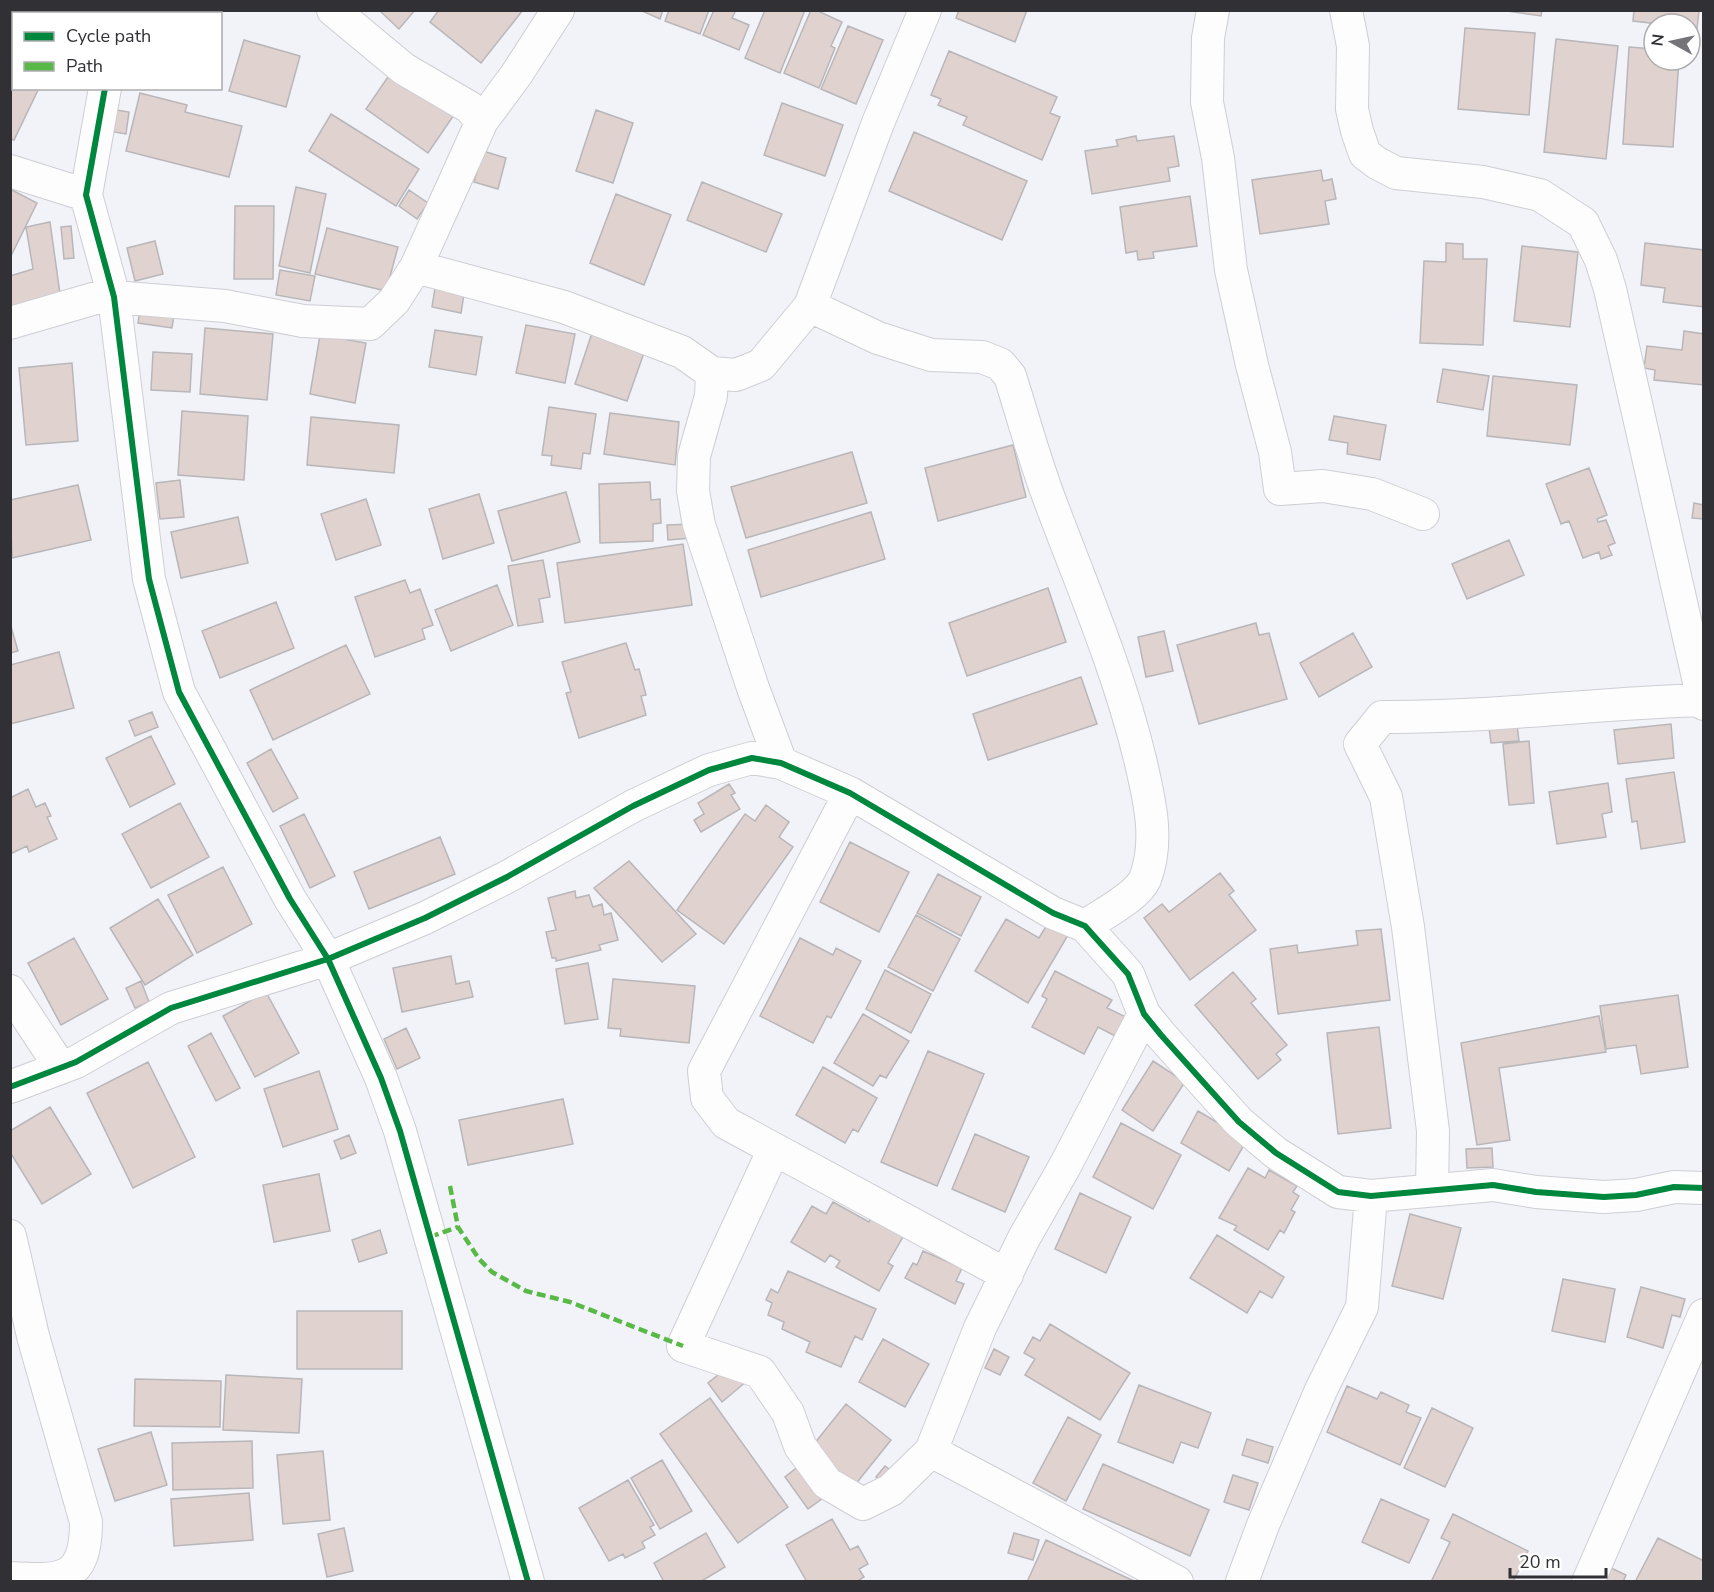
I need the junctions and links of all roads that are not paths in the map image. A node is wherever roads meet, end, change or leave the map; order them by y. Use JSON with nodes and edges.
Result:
{"nodes":[{"id":1,"x":333,"y":10,"type":"edge"},
{"id":2,"x":558,"y":10,"type":"edge"},
{"id":3,"x":926,"y":10,"type":"edge"},
{"id":4,"x":1213,"y":10,"type":"edge"},
{"id":5,"x":1346,"y":10,"type":"edge"},
{"id":6,"x":105,"y":90,"type":"edge"},
{"id":7,"x":482,"y":121,"type":"junction"},
{"id":8,"x":10,"y":171,"type":"edge"},
{"id":9,"x":86,"y":195,"type":"junction"},
{"id":10,"x":416,"y":267,"type":"junction"},
{"id":11,"x":113,"y":295,"type":"junction"},
{"id":12,"x":810,"y":306,"type":"junction"},
{"id":13,"x":10,"y":322,"type":"edge"},
{"id":14,"x":712,"y":373,"type":"junction"},
{"id":15,"x":1424,"y":514,"type":"dead end"},
{"id":16,"x":1703,"y":702,"type":"edge"},
{"id":17,"x":781,"y":763,"type":"junction"},
{"id":18,"x":850,"y":793,"type":"junction"},
{"id":19,"x":1085,"y":926,"type":"junction"},
{"id":20,"x":328,"y":959,"type":"junction"},
{"id":21,"x":10,"y":991,"type":"edge"},
{"id":22,"x":1144,"y":1014,"type":"junction"},
{"id":23,"x":61,"y":1068,"type":"junction"},
{"id":24,"x":10,"y":1087,"type":"edge"},
{"id":25,"x":774,"y":1149,"type":"junction"},
{"id":26,"x":1704,"y":1188,"type":"edge"},
{"id":27,"x":1432,"y":1190,"type":"junction"},
{"id":28,"x":1371,"y":1196,"type":"junction"},
{"id":29,"x":10,"y":1236,"type":"edge"},
{"id":30,"x":1007,"y":1275,"type":"junction"},
{"id":31,"x":1704,"y":1316,"type":"edge"},
{"id":32,"x":931,"y":1451,"type":"junction"},
{"id":33,"x":86,"y":1574,"type":"edge"},
{"id":34,"x":10,"y":1578,"type":"edge"},
{"id":35,"x":528,"y":1581,"type":"edge"},
{"id":36,"x":1177,"y":1581,"type":"edge"},
{"id":37,"x":1242,"y":1581,"type":"edge"},
{"id":38,"x":1588,"y":1581,"type":"edge"}],
"edges":[{"from":1,"to":7,"type":"street"},
{"from":2,"to":7,"type":"street"},
{"from":3,"to":12,"type":"street"},
{"from":4,"to":15,"type":"street"},
{"from":5,"to":16,"type":"street"},
{"from":6,"to":9,"type":"street"},
{"from":7,"to":10,"type":"street"},
{"from":8,"to":9,"type":"street"},
{"from":9,"to":11,"type":"street"},
{"from":10,"to":11,"type":"street"},
{"from":10,"to":14,"type":"street"},
{"from":11,"to":13,"type":"street"},
{"from":11,"to":20,"type":"street"},
{"from":12,"to":14,"type":"street"},
{"from":12,"to":19,"type":"street"},
{"from":14,"to":17,"type":"street"},
{"from":16,"to":27,"type":"street"},
{"from":17,"to":18,"type":"street"},
{"from":17,"to":20,"type":"street"},
{"from":18,"to":19,"type":"street"},
{"from":18,"to":25,"type":"street"},
{"from":19,"to":22,"type":"street"},
{"from":20,"to":23,"type":"street"},
{"from":20,"to":35,"type":"street"},
{"from":21,"to":23,"type":"street"},
{"from":22,"to":28,"type":"street"},
{"from":22,"to":30,"type":"street"},
{"from":23,"to":24,"type":"street"},
{"from":25,"to":30,"type":"street"},
{"from":25,"to":32,"type":"street"},
{"from":26,"to":27,"type":"street"},
{"from":27,"to":28,"type":"street"},
{"from":28,"to":37,"type":"street"},
{"from":29,"to":33,"type":"street"},
{"from":30,"to":32,"type":"street"},
{"from":31,"to":38,"type":"street"},
{"from":32,"to":36,"type":"street"},
{"from":33,"to":34,"type":"street"}]}
